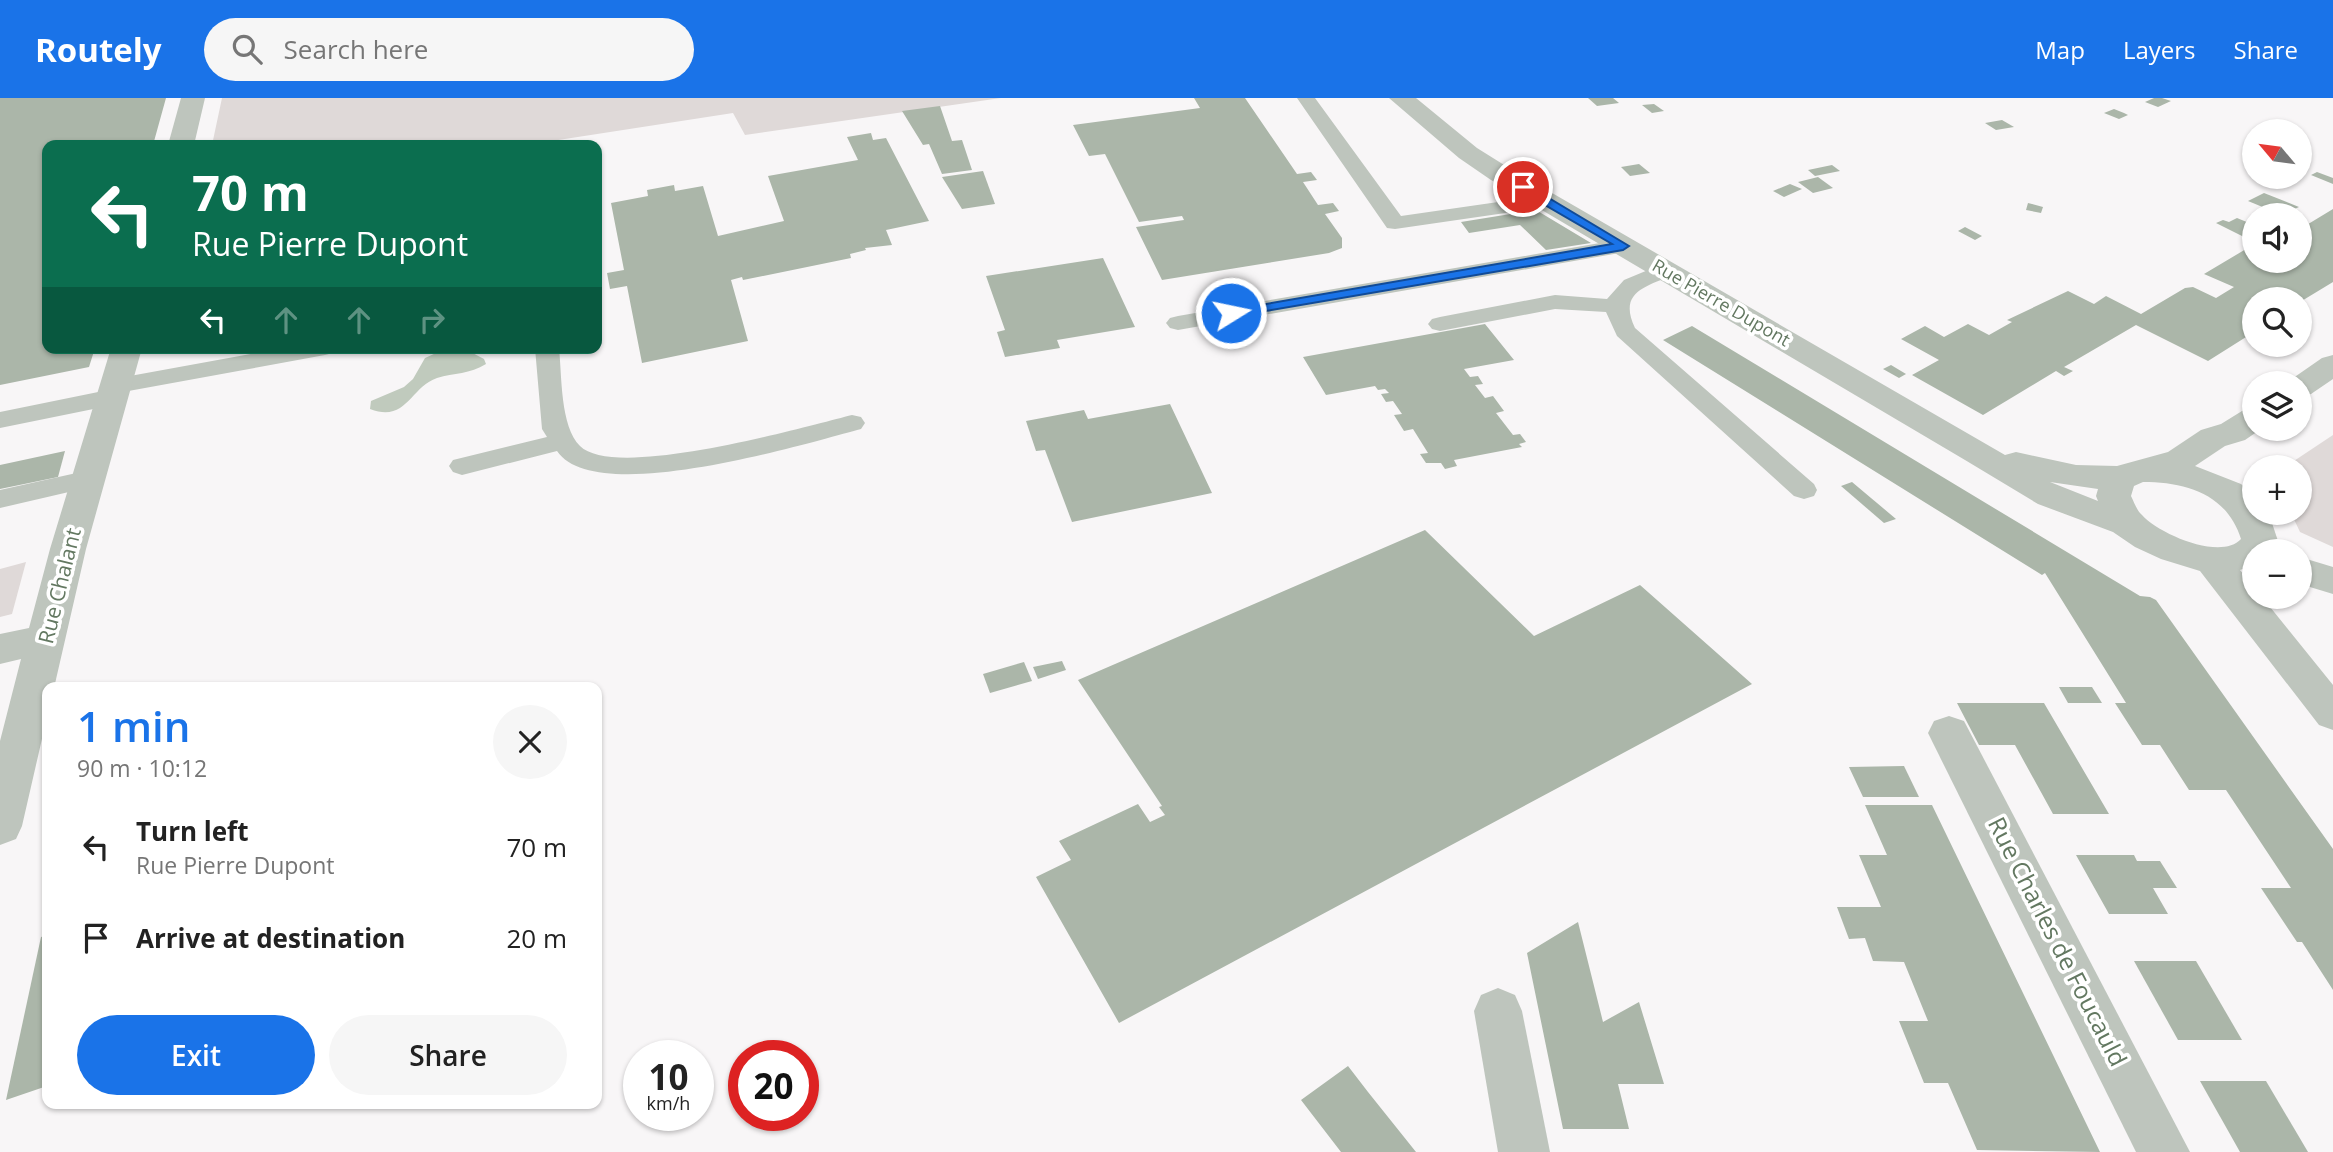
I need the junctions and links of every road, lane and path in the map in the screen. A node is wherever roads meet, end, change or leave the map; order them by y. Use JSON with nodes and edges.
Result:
{"nodes":[{"id":1,"x":193,"y":98,"type":"edge"},
{"id":2,"x":1306,"y":98,"type":"edge"},
{"id":3,"x":1401,"y":98,"type":"edge"},
{"id":4,"x":182,"y":140,"type":"edge"},
{"id":5,"x":1546,"y":201,"type":"junction"},
{"id":6,"x":1623,"y":246,"type":"junction"},
{"id":7,"x":1665,"y":270,"type":"junction"},
{"id":8,"x":1615,"y":306,"type":"junction"},
{"id":9,"x":1178,"y":323,"type":"dead end"},
{"id":10,"x":1440,"y":324,"type":"dead end"},
{"id":11,"x":125,"y":354,"type":"edge"},
{"id":12,"x":296,"y":354,"type":"edge"},
{"id":13,"x":548,"y":354,"type":"edge"},
{"id":14,"x":2333,"y":365,"type":"edge"},
{"id":15,"x":2312,"y":379,"type":"edge"},
{"id":16,"x":115,"y":391,"type":"junction"},
{"id":17,"x":0,"y":421,"type":"edge"},
{"id":18,"x":852,"y":424,"type":"dead end"},
{"id":19,"x":2242,"y":425,"type":"edge"},
{"id":20,"x":2242,"y":427,"type":"edge"},
{"id":21,"x":563,"y":441,"type":"junction"},
{"id":22,"x":1977,"y":452,"type":"junction"},
{"id":23,"x":462,"y":466,"type":"dead end"},
{"id":24,"x":2156,"y":469,"type":"junction"},
{"id":25,"x":2118,"y":478,"type":"junction"},
{"id":26,"x":90,"y":479,"type":"junction"},
{"id":27,"x":1804,"y":490,"type":"dead end"},
{"id":28,"x":2235,"y":498,"type":"junction"},
{"id":29,"x":0,"y":499,"type":"edge"},
{"id":30,"x":2129,"y":523,"type":"junction"},
{"id":31,"x":2237,"y":557,"type":"edge"},
{"id":32,"x":2312,"y":574,"type":"edge"},
{"id":33,"x":2333,"y":581,"type":"edge"},
{"id":34,"x":47,"y":639,"type":"junction"},
{"id":35,"x":0,"y":649,"type":"edge"},
{"id":36,"x":2333,"y":714,"type":"edge"},
{"id":37,"x":1950,"y":733,"type":"dead end"},
{"id":38,"x":0,"y":826,"type":"edge"},
{"id":39,"x":1497,"y":1011,"type":"dead end"},
{"id":40,"x":1524,"y":1152,"type":"edge"},
{"id":41,"x":2164,"y":1152,"type":"edge"}],
"edges":[{"from":1,"to":4,"type":"street"},
{"from":2,"to":5,"type":"lane"},
{"from":3,"to":5,"type":"street","name":"Rue Pierre Dupont"},
{"from":5,"to":6,"type":"street","name":"Rue Pierre Dupont"},
{"from":6,"to":7,"type":"street","name":"Rue Pierre Dupont"},
{"from":6,"to":9,"type":"lane"},
{"from":7,"to":8,"type":"lane"},
{"from":7,"to":22,"type":"street","name":"Rue Pierre Dupont"},
{"from":8,"to":10,"type":"lane"},
{"from":8,"to":27,"type":"lane"},
{"from":11,"to":16,"type":"street","name":"Rue Chalant"},
{"from":12,"to":16,"type":"lane"},
{"from":13,"to":21,"type":"lane"},
{"from":14,"to":15,"type":"street"},
{"from":16,"to":17,"type":"lane"},
{"from":16,"to":26,"type":"street","name":"Rue Chalant"},
{"from":18,"to":21,"type":"lane"},
{"from":19,"to":24,"type":"street"},
{"from":20,"to":28,"type":"street"},
{"from":21,"to":23,"type":"lane"},
{"from":22,"to":25,"type":"street","name":"Rue Pierre Dupont"},
{"from":22,"to":30,"type":"street","name":"Rue Pierre Dupont"},
{"from":24,"to":25,"type":"street","name":"Rue Pierre Dupont"},
{"from":24,"to":28,"type":"street"},
{"from":25,"to":30,"type":"street"},
{"from":26,"to":29,"type":"lane"},
{"from":26,"to":34,"type":"street","name":"Rue Chalant"},
{"from":28,"to":31,"type":"street"},
{"from":30,"to":31,"type":"street"},
{"from":31,"to":36,"type":"street"},
{"from":32,"to":33,"type":"street"},
{"from":34,"to":35,"type":"street"},
{"from":34,"to":38,"type":"street","name":"Rue Chalant"},
{"from":37,"to":41,"type":"street","name":"Rue Charles de Foucauld"},
{"from":39,"to":40,"type":"street"}]}
